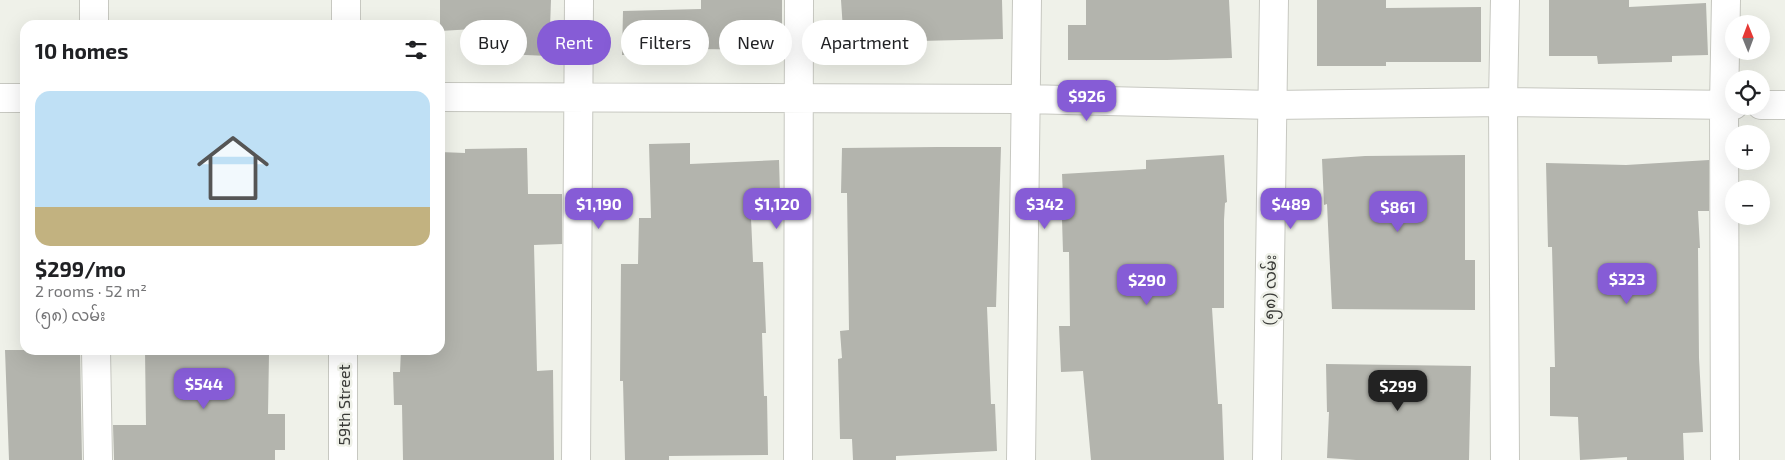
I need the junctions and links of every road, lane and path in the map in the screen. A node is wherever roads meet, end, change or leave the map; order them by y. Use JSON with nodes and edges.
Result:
{"nodes":[{"id":1,"x":94,"y":0,"type":"edge"},
{"id":2,"x":346,"y":0,"type":"edge"},
{"id":3,"x":579,"y":0,"type":"edge"},
{"id":4,"x":799,"y":0,"type":"edge"},
{"id":5,"x":1027,"y":0,"type":"edge"},
{"id":6,"x":1274,"y":0,"type":"edge"},
{"id":7,"x":1506,"y":0,"type":"edge"},
{"id":8,"x":1726,"y":0,"type":"edge"},
{"id":9,"x":94,"y":20,"type":"edge"},
{"id":10,"x":346,"y":20,"type":"edge"},
{"id":11,"x":1728,"y":70,"type":"edge"},
{"id":12,"x":445,"y":97,"type":"edge"},
{"id":13,"x":0,"y":98,"type":"edge"},
{"id":14,"x":20,"y":98,"type":"edge"},
{"id":15,"x":578,"y":98,"type":"junction"},
{"id":16,"x":798,"y":98,"type":"junction"},
{"id":17,"x":1025,"y":99,"type":"junction"},
{"id":18,"x":1503,"y":102,"type":"junction"},
{"id":19,"x":1272,"y":105,"type":"junction"},
{"id":20,"x":1725,"y":105,"type":"edge"},
{"id":21,"x":1770,"y":105,"type":"edge"},
{"id":22,"x":1785,"y":106,"type":"edge"},
{"id":23,"x":1729,"y":115,"type":"edge"},
{"id":24,"x":96,"y":355,"type":"edge"},
{"id":25,"x":343,"y":355,"type":"edge"},
{"id":26,"x":98,"y":460,"type":"edge"},
{"id":27,"x":343,"y":460,"type":"edge"},
{"id":28,"x":576,"y":460,"type":"edge"},
{"id":29,"x":798,"y":460,"type":"edge"},
{"id":30,"x":1021,"y":460,"type":"edge"},
{"id":31,"x":1267,"y":460,"type":"edge"},
{"id":32,"x":1505,"y":460,"type":"edge"},
{"id":33,"x":1725,"y":460,"type":"edge"}],
"edges":[{"from":1,"to":9,"type":"street"},
{"from":2,"to":10,"type":"street"},
{"from":3,"to":15,"type":"street"},
{"from":4,"to":16,"type":"street"},
{"from":5,"to":17,"type":"street"},
{"from":6,"to":19,"type":"street","name":"(၅၈) လမ်း"},
{"from":7,"to":18,"type":"street"},
{"from":8,"to":11,"type":"street"},
{"from":12,"to":15,"type":"street"},
{"from":13,"to":14,"type":"street"},
{"from":15,"to":16,"type":"street"},
{"from":15,"to":28,"type":"street"},
{"from":16,"to":17,"type":"street"},
{"from":16,"to":29,"type":"street"},
{"from":17,"to":19,"type":"street"},
{"from":17,"to":30,"type":"street"},
{"from":18,"to":19,"type":"street"},
{"from":18,"to":20,"type":"street"},
{"from":18,"to":32,"type":"street"},
{"from":19,"to":31,"type":"street","name":"(၅၈) လမ်း"},
{"from":21,"to":22,"type":"street"},
{"from":23,"to":33,"type":"street"},
{"from":24,"to":26,"type":"street"},
{"from":25,"to":27,"type":"street","name":"59th Street"}]}
